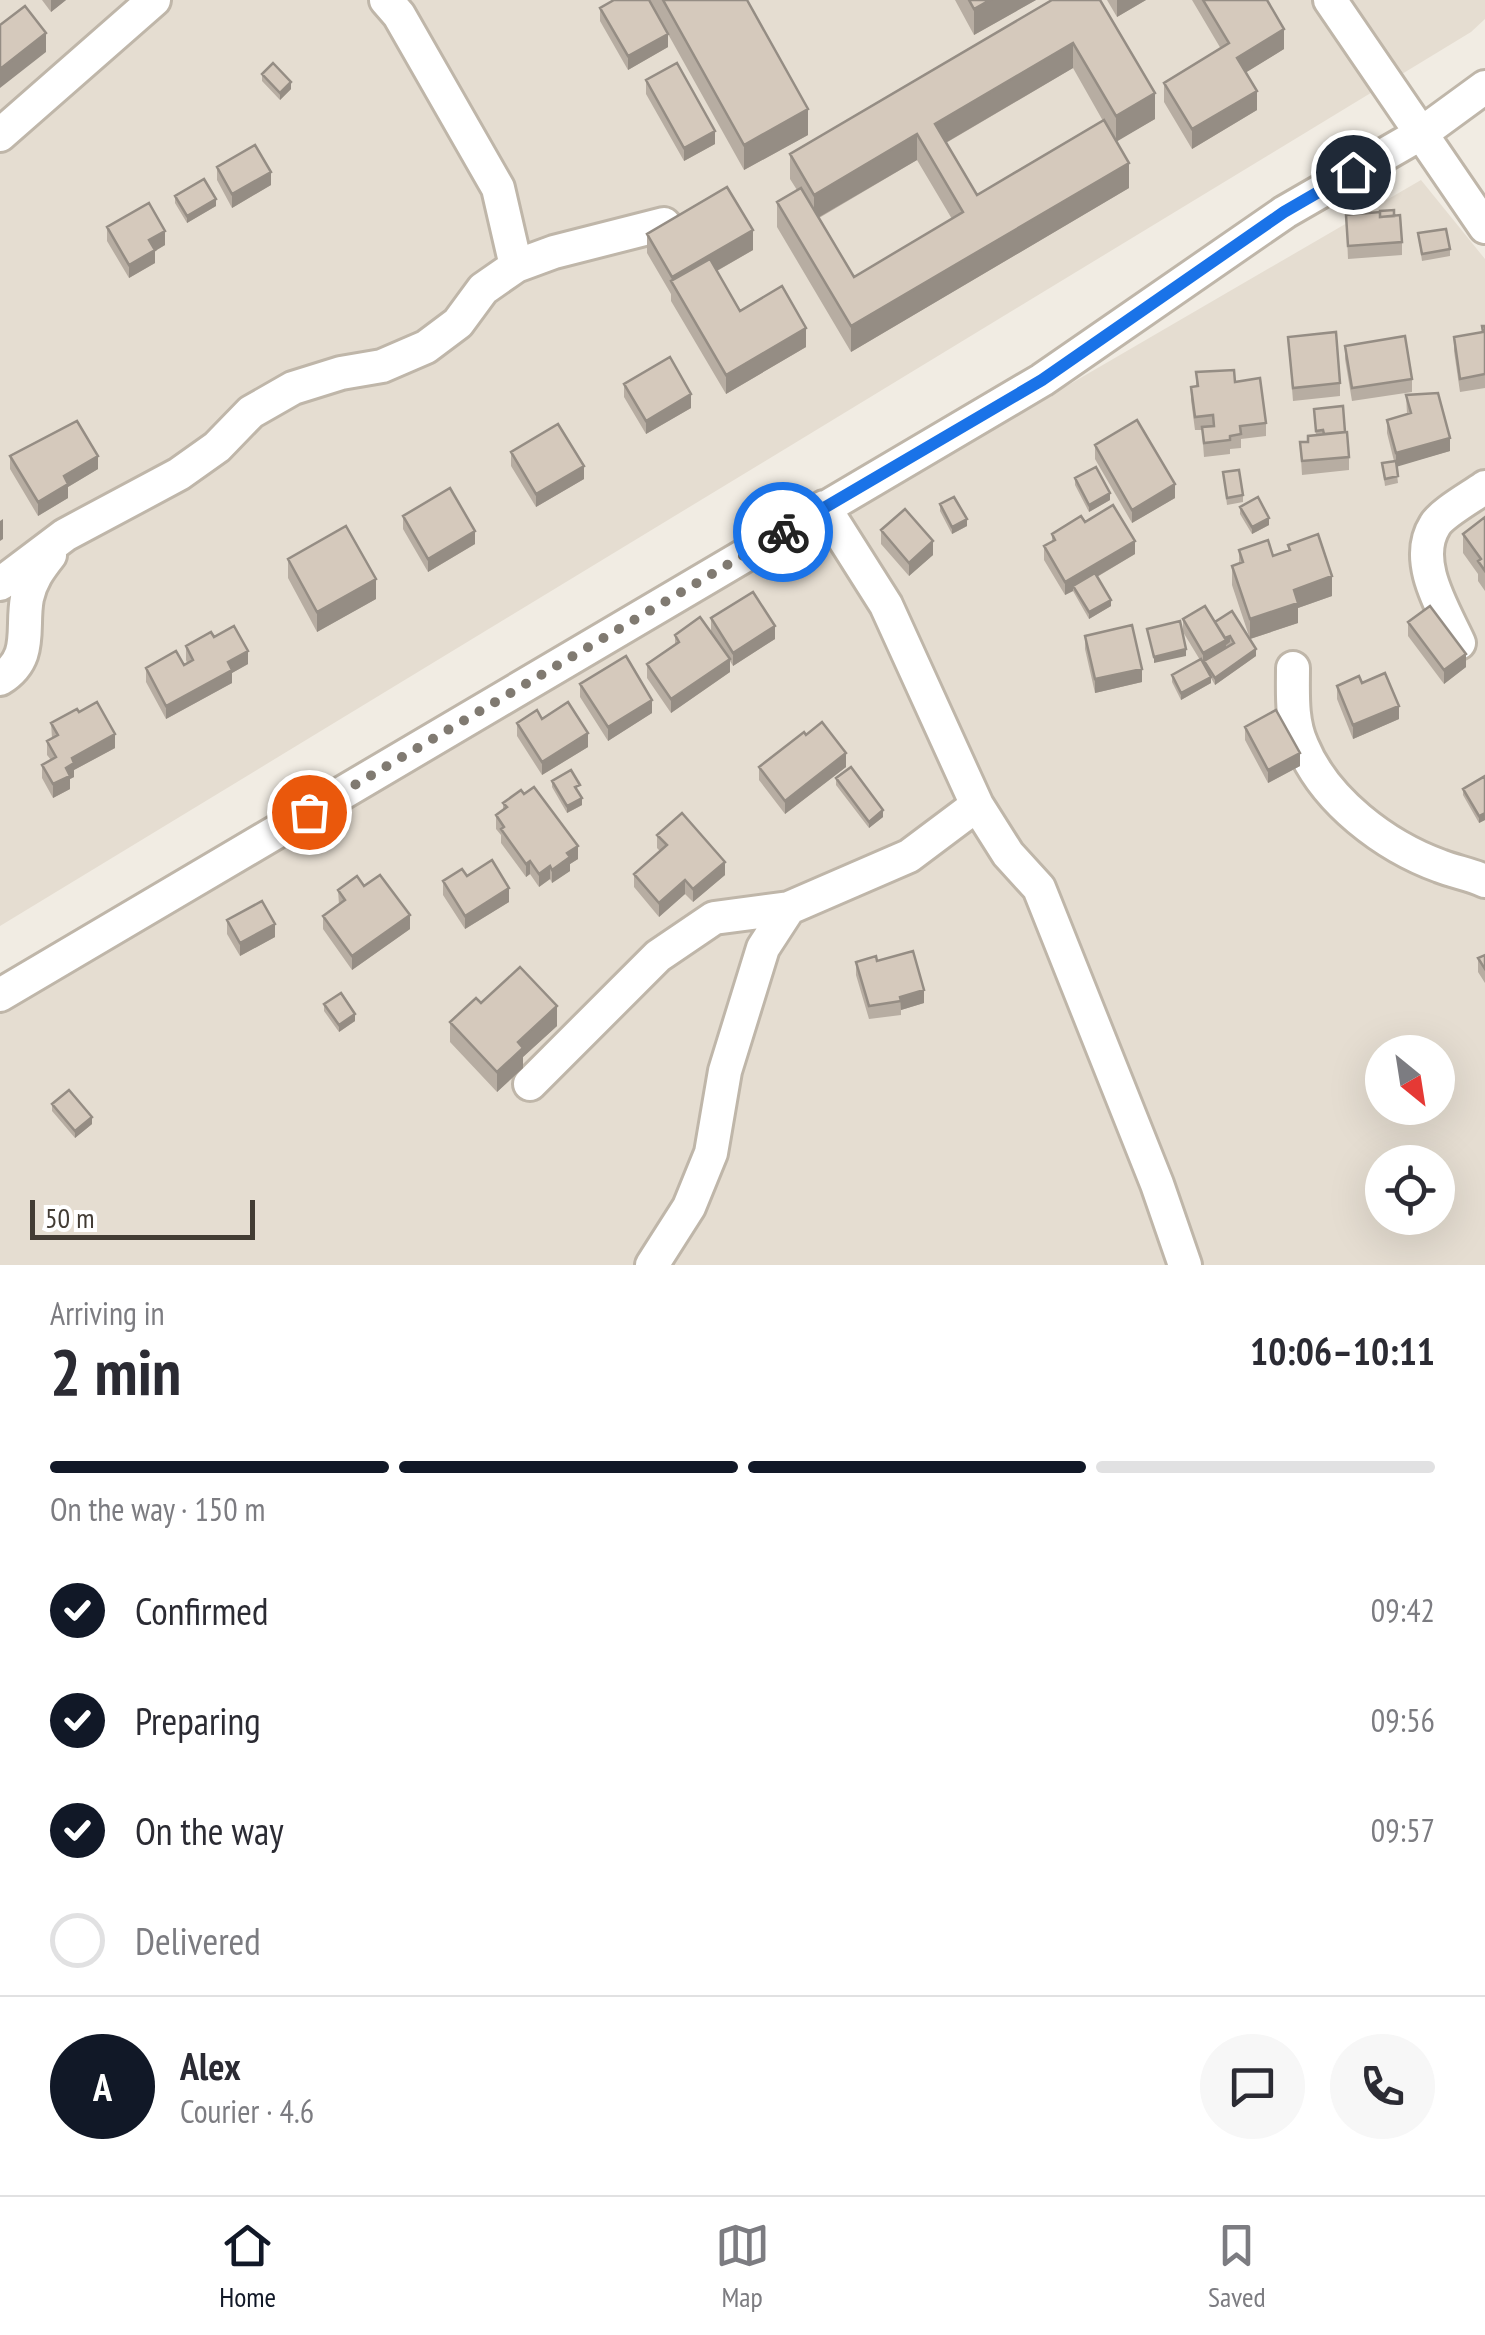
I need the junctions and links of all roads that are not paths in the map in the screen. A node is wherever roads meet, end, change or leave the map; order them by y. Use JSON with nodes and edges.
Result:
{"nodes":[{"id":1,"x":154,"y":0,"type":"edge"},
{"id":2,"x":386,"y":0,"type":"edge"},
{"id":3,"x":1330,"y":0,"type":"edge"},
{"id":4,"x":1485,"y":87,"type":"edge"},
{"id":5,"x":1422,"y":133,"type":"junction"},
{"id":6,"x":0,"y":134,"type":"edge"},
{"id":7,"x":664,"y":224,"type":"edge"},
{"id":8,"x":1485,"y":227,"type":"edge"},
{"id":9,"x":516,"y":266,"type":"junction"},
{"id":10,"x":1485,"y":487,"type":"edge"},
{"id":11,"x":824,"y":507,"type":"junction"},
{"id":12,"x":65,"y":535,"type":"junction"},
{"id":13,"x":0,"y":584,"type":"edge"},
{"id":14,"x":1459,"y":643,"type":"edge"},
{"id":15,"x":1294,"y":668,"type":"dead end"},
{"id":16,"x":0,"y":679,"type":"edge"},
{"id":17,"x":977,"y":805,"type":"junction"},
{"id":18,"x":1485,"y":881,"type":"edge"},
{"id":19,"x":788,"y":908,"type":"junction"},
{"id":20,"x":0,"y":995,"type":"edge"},
{"id":21,"x":530,"y":1084,"type":"dead end"},
{"id":22,"x":652,"y":1265,"type":"edge"},
{"id":23,"x":1185,"y":1265,"type":"edge"}],
"edges":[{"from":1,"to":6,"type":"street"},
{"from":2,"to":9,"type":"street"},
{"from":3,"to":5,"type":"street"},
{"from":4,"to":5,"type":"street"},
{"from":5,"to":8,"type":"street"},
{"from":5,"to":11,"type":"street"},
{"from":7,"to":9,"type":"street"},
{"from":9,"to":12,"type":"street"},
{"from":10,"to":14,"type":"street"},
{"from":11,"to":17,"type":"street"},
{"from":11,"to":20,"type":"street"},
{"from":12,"to":13,"type":"street"},
{"from":12,"to":16,"type":"street"},
{"from":15,"to":18,"type":"street"},
{"from":17,"to":19,"type":"street"},
{"from":17,"to":23,"type":"street"},
{"from":19,"to":21,"type":"street"},
{"from":19,"to":22,"type":"street"}]}
